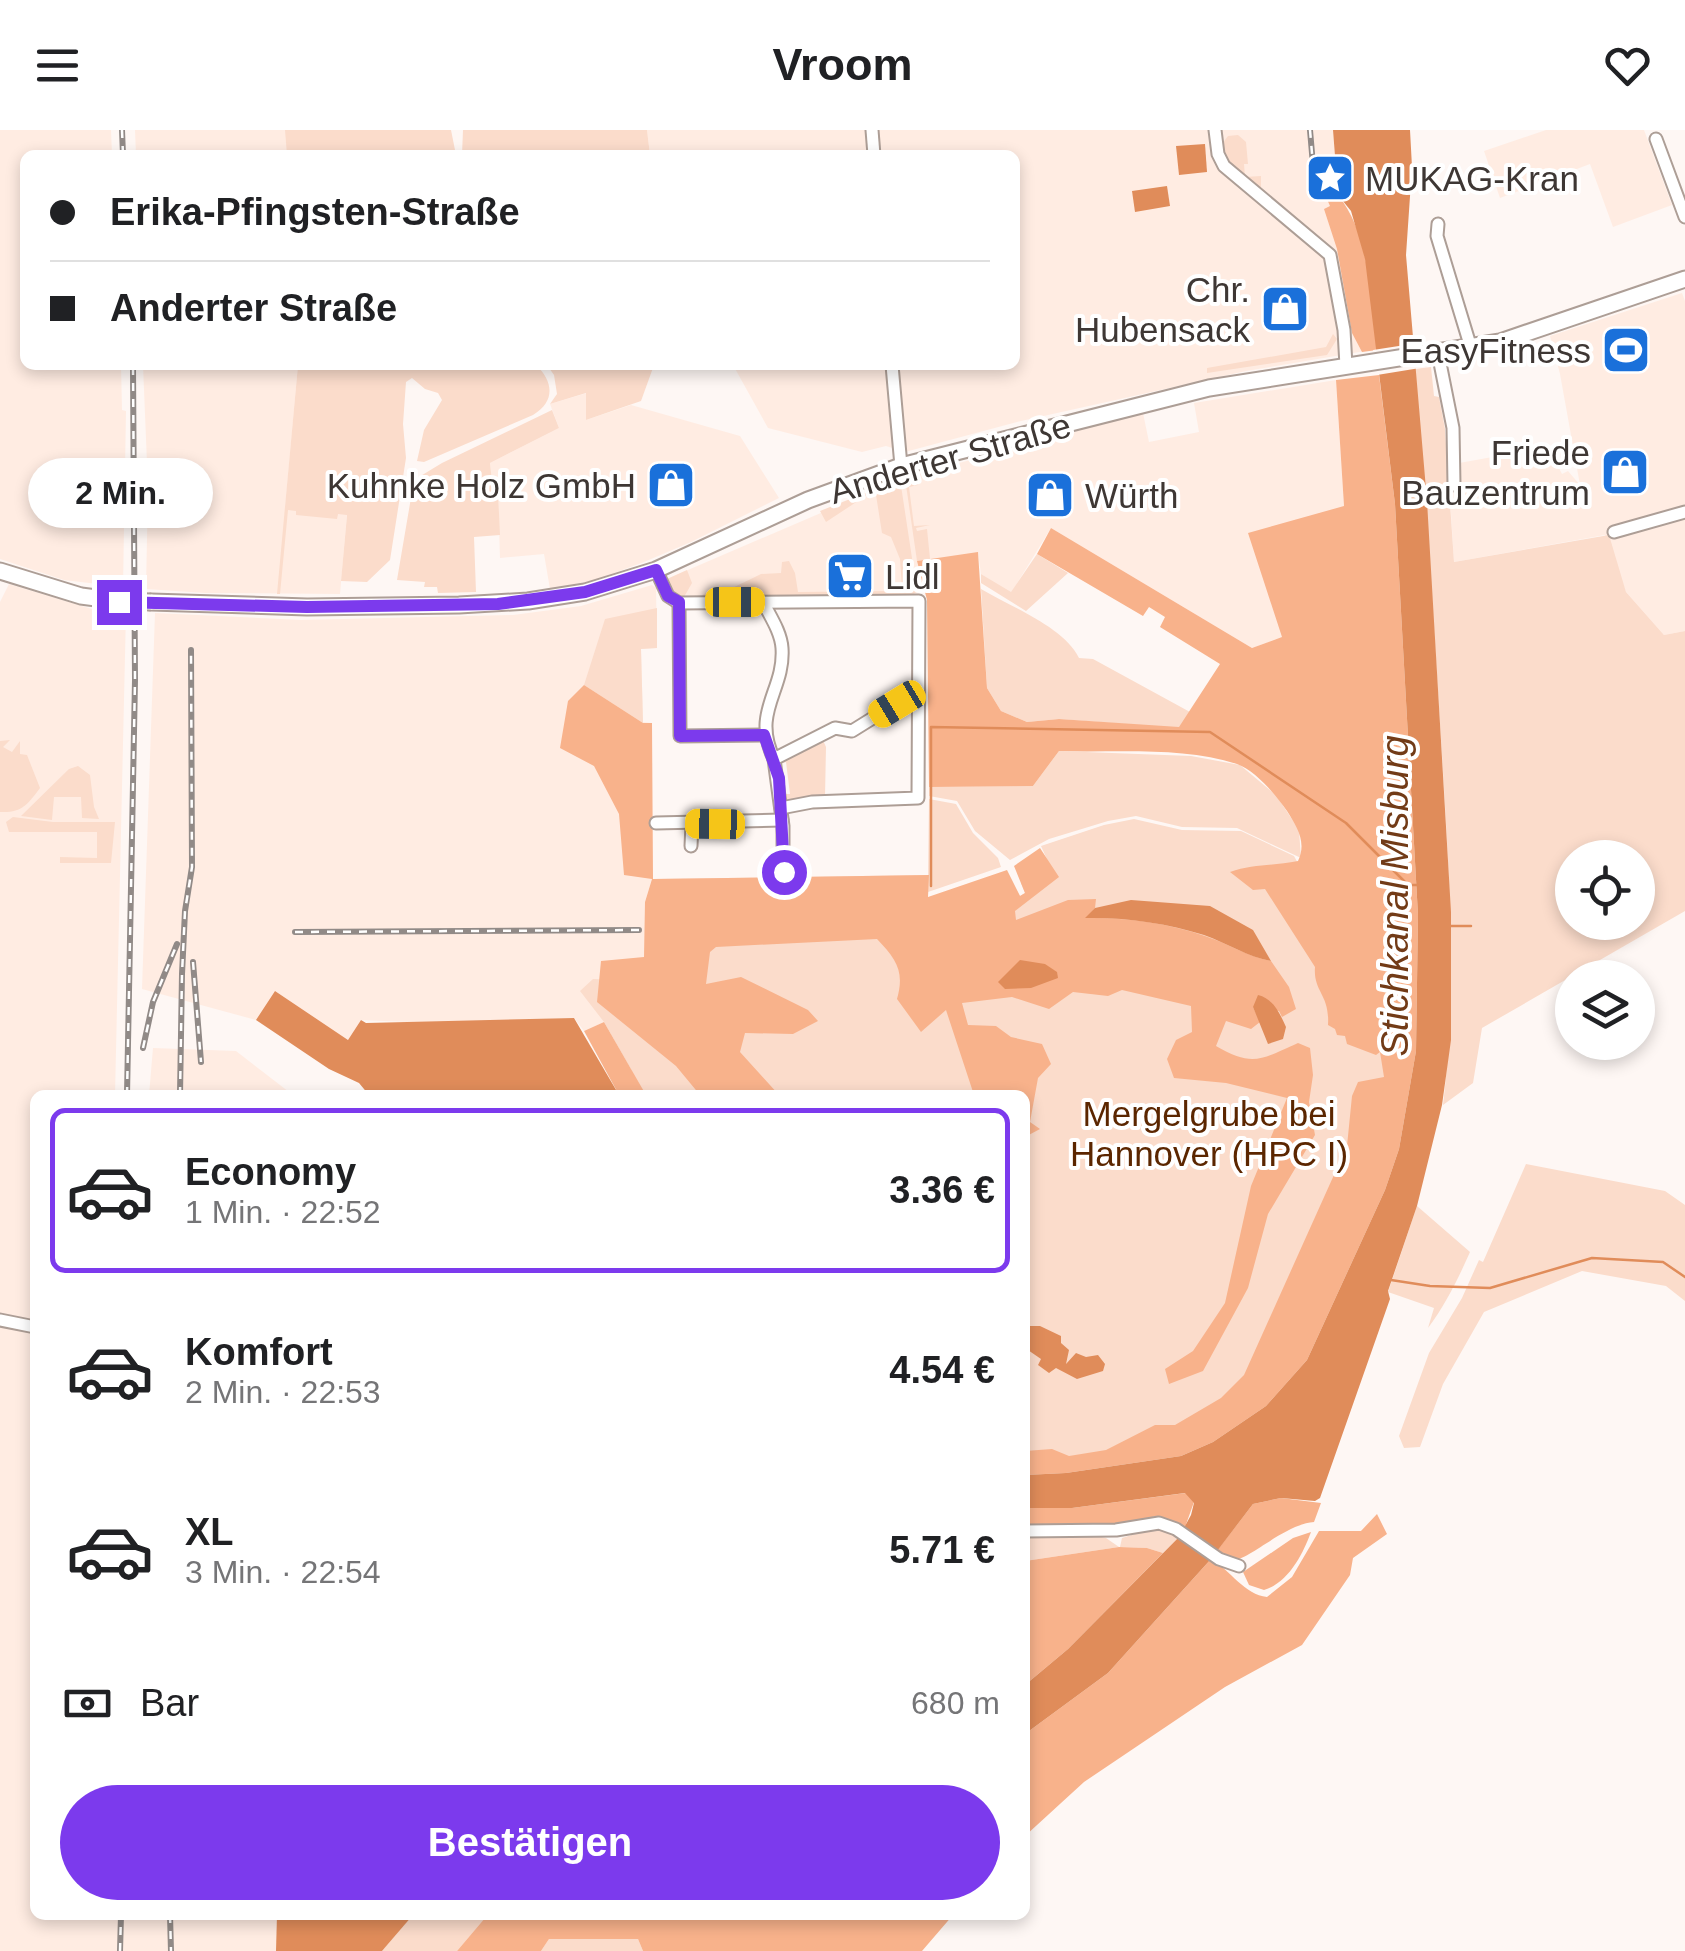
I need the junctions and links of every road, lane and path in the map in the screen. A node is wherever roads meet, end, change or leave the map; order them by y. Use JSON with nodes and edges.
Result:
{"nodes":[{"id":1,"x":1214,"y":130,"type":"edge"},
{"id":2,"x":1656,"y":139,"type":"dead end"},
{"id":3,"x":1685,"y":217,"type":"edge"},
{"id":4,"x":1438,"y":224,"type":"dead end"},
{"id":5,"x":1685,"y":278,"type":"edge"},
{"id":6,"x":1471,"y":348,"type":"junction"},
{"id":7,"x":1431,"y":354,"type":"junction"},
{"id":8,"x":1346,"y":366,"type":"junction"},
{"id":9,"x":892,"y":370,"type":"edge"},
{"id":10,"x":900,"y":466,"type":"junction"},
{"id":11,"x":1454,"y":485,"type":"dead end"},
{"id":12,"x":1685,"y":512,"type":"edge"},
{"id":13,"x":1614,"y":532,"type":"dead end"},
{"id":14,"x":656,"y":570,"type":"junction"},
{"id":15,"x":0,"y":571,"type":"edge"},
{"id":16,"x":679,"y":602,"type":"junction"},
{"id":17,"x":763,"y":602,"type":"junction"},
{"id":18,"x":917,"y":703,"type":"junction"},
{"id":19,"x":764,"y":735,"type":"junction"},
{"id":20,"x":774,"y":759,"type":"junction"},
{"id":21,"x":782,"y":814,"type":"junction"},
{"id":22,"x":656,"y":824,"type":"dead end"},
{"id":23,"x":692,"y":824,"type":"junction"},
{"id":24,"x":692,"y":846,"type":"dead end"},
{"id":25,"x":784,"y":872,"type":"dead end"},
{"id":26,"x":0,"y":1320,"type":"edge"},
{"id":27,"x":30,"y":1326,"type":"edge"},
{"id":28,"x":1030,"y":1531,"type":"edge"},
{"id":29,"x":1239,"y":1566,"type":"dead end"}],
"edges":[{"from":1,"to":8,"type":"street"},
{"from":2,"to":3,"type":"street"},
{"from":4,"to":6,"type":"street"},
{"from":5,"to":6,"type":"main road","name":"Anderter Straße"},
{"from":6,"to":7,"type":"main road","name":"Anderter Straße"},
{"from":7,"to":8,"type":"main road","name":"Anderter Straße"},
{"from":7,"to":11,"type":"street"},
{"from":8,"to":10,"type":"main road","name":"Anderter Straße"},
{"from":9,"to":10,"type":"street"},
{"from":10,"to":14,"type":"main road","name":"Anderter Straße"},
{"from":12,"to":13,"type":"street"},
{"from":14,"to":15,"type":"main road","name":"Anderter Straße","bridge":true},
{"from":14,"to":16,"type":"street"},
{"from":16,"to":17,"type":"street"},
{"from":16,"to":19,"type":"street"},
{"from":17,"to":18,"type":"street"},
{"from":17,"to":19,"type":"street"},
{"from":18,"to":20,"type":"street"},
{"from":18,"to":21,"type":"street"},
{"from":19,"to":20,"type":"street"},
{"from":20,"to":21,"type":"street"},
{"from":21,"to":23,"type":"street"},
{"from":21,"to":25,"type":"street"},
{"from":22,"to":23,"type":"street"},
{"from":23,"to":24,"type":"street"},
{"from":26,"to":27,"type":"street"},
{"from":28,"to":29,"type":"street"}]}
